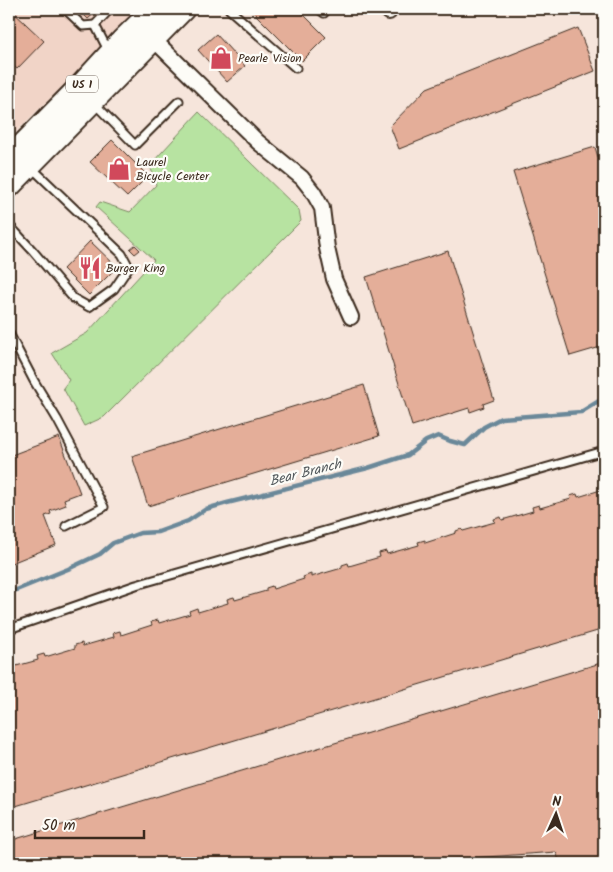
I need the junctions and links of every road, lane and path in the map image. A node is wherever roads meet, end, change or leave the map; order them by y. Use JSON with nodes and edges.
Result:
{"nodes":[{"id":1,"x":65,"y":9,"type":"edge"},
{"id":2,"x":110,"y":9,"type":"edge"},
{"id":3,"x":182,"y":9,"type":"edge"},
{"id":4,"x":229,"y":9,"type":"edge"},
{"id":5,"x":149,"y":23,"type":"edge"},
{"id":6,"x":95,"y":25,"type":"junction"},
{"id":7,"x":110,"y":54,"type":"junction"},
{"id":8,"x":296,"y":68,"type":"dead end"},
{"id":9,"x":86,"y":94,"type":"junction"},
{"id":10,"x":179,"y":101,"type":"dead end"},
{"id":11,"x":19,"y":162,"type":"edge"},
{"id":12,"x":9,"y":186,"type":"edge"},
{"id":13,"x":9,"y":225,"type":"edge"},
{"id":14,"x":351,"y":317,"type":"dead end"},
{"id":15,"x":9,"y":332,"type":"edge"},
{"id":16,"x":604,"y":452,"type":"edge"},
{"id":17,"x":66,"y":526,"type":"dead end"},
{"id":18,"x":9,"y":629,"type":"edge"}],
"edges":[{"from":1,"to":6,"type":"lane"},
{"from":2,"to":6,"type":"lane"},
{"from":3,"to":5,"type":"main road","number":"US 1"},
{"from":4,"to":8,"type":"lane"},
{"from":5,"to":7,"type":"main road","number":"US 1"},
{"from":5,"to":9,"type":"main road","number":"US 1"},
{"from":5,"to":14,"type":"street"},
{"from":6,"to":7,"type":"lane"},
{"from":7,"to":9,"type":"main road","number":"US 1"},
{"from":9,"to":10,"type":"lane"},
{"from":9,"to":11,"type":"main road","number":"US 1"},
{"from":11,"to":12,"type":"main road","number":"US 1"},
{"from":11,"to":13,"type":"lane"},
{"from":15,"to":17,"type":"lane"},
{"from":16,"to":18,"type":"lane"}]}
